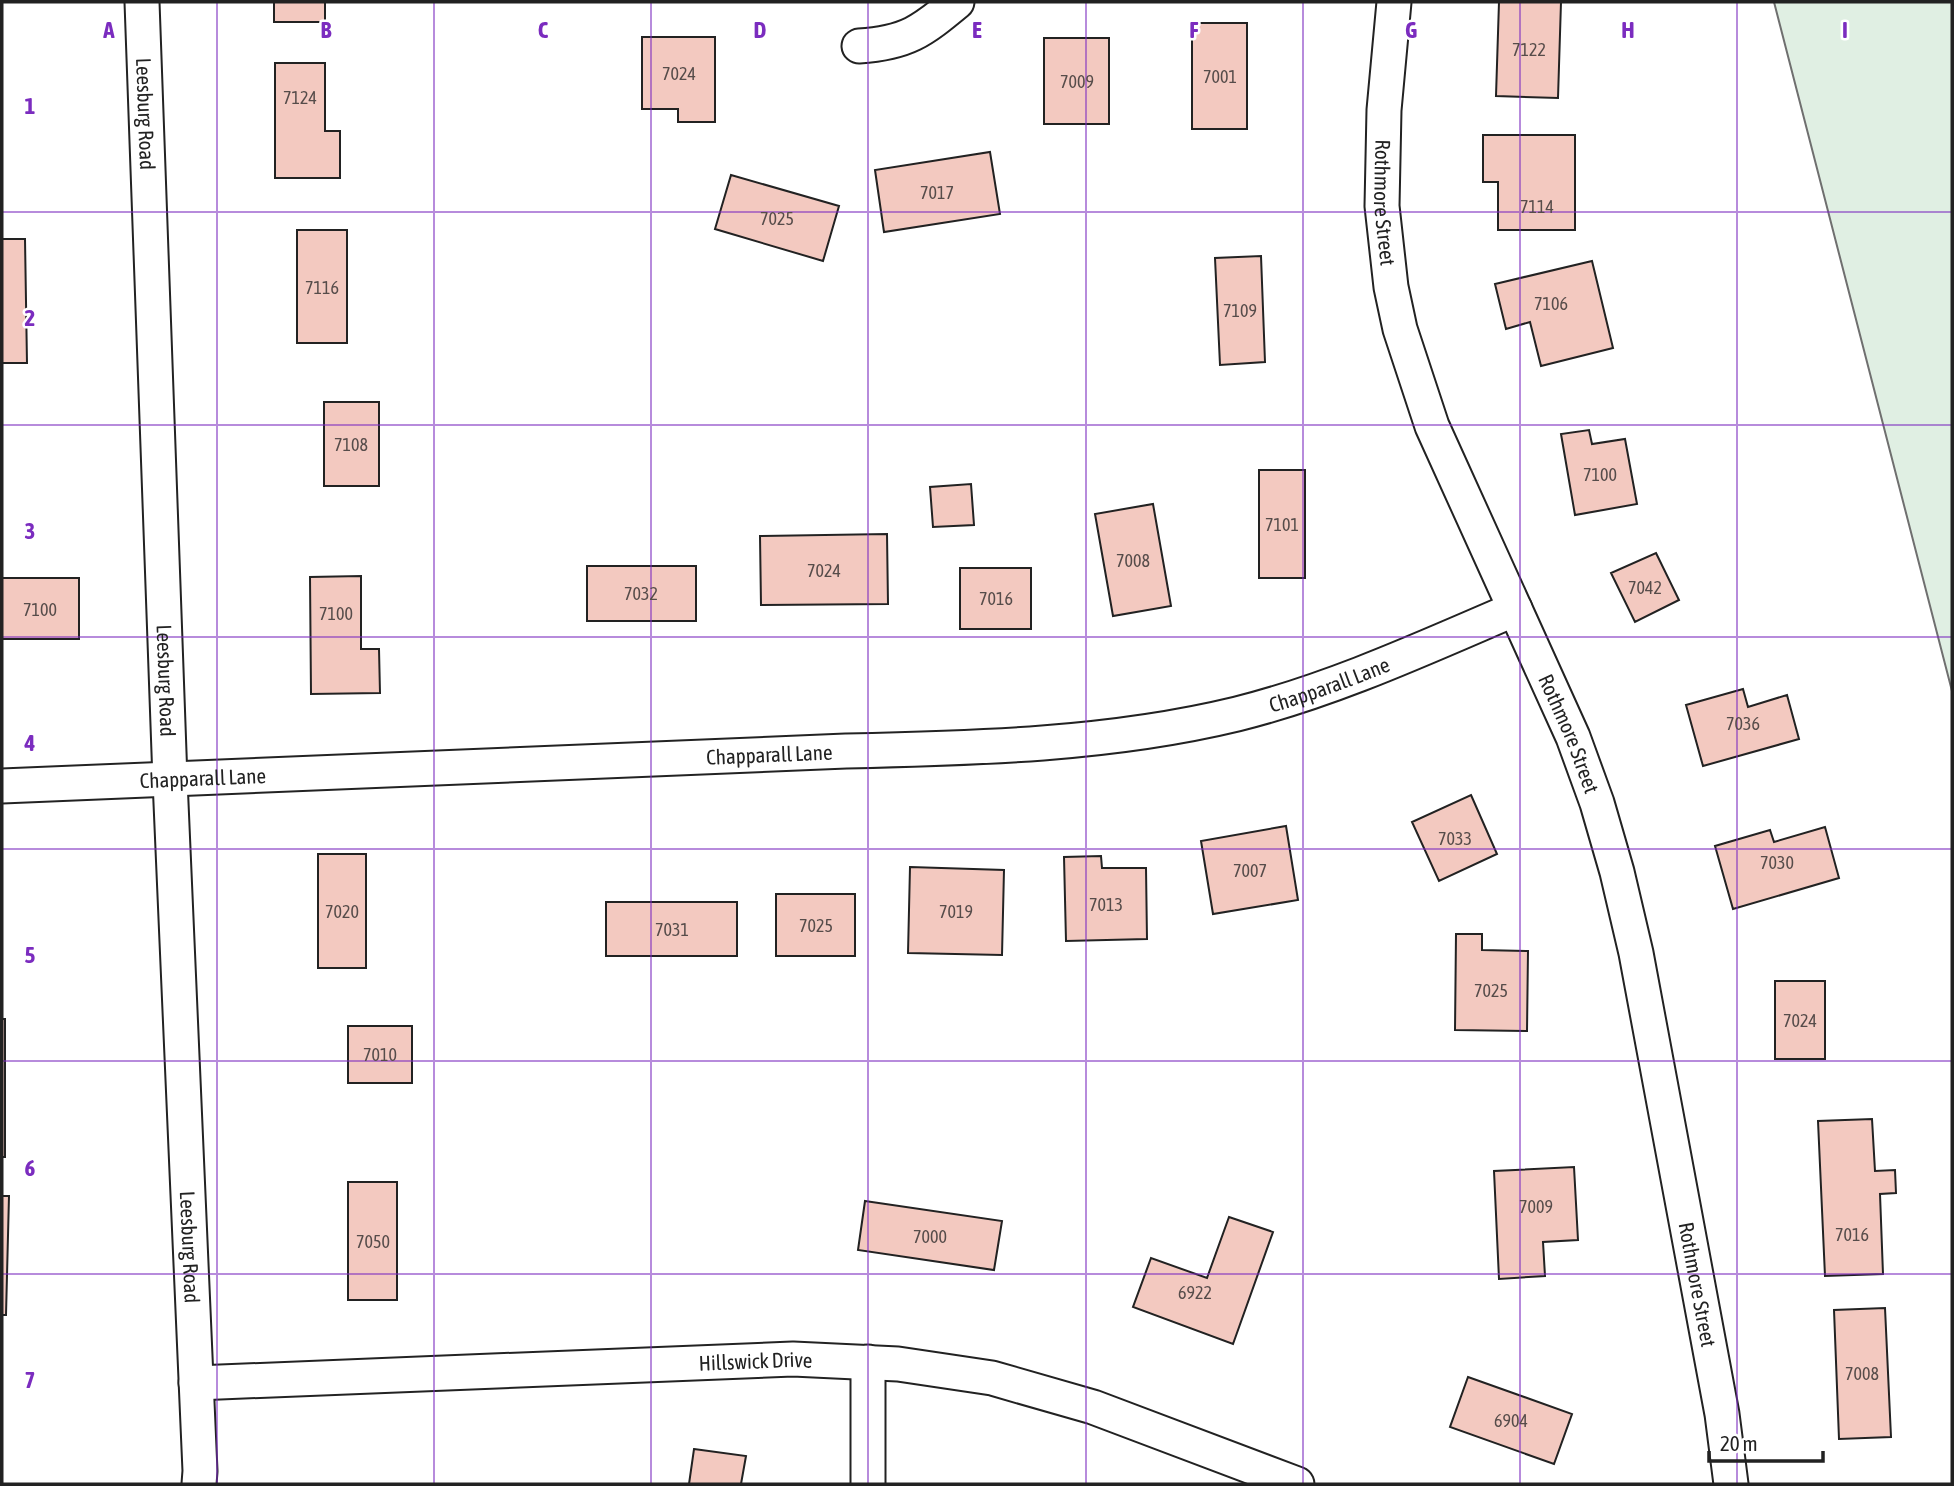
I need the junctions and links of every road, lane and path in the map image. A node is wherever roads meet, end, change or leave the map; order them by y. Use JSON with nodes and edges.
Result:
{"nodes":[{"id":1,"x":142,"y":2,"type":"edge"},
{"id":2,"x":957,"y":2,"type":"edge"},
{"id":3,"x":1394,"y":2,"type":"edge"},
{"id":4,"x":859,"y":46,"type":"dead end"},
{"id":5,"x":1515,"y":609,"type":"junction"},
{"id":6,"x":170,"y":780,"type":"junction"},
{"id":7,"x":2,"y":786,"type":"edge"},
{"id":8,"x":868,"y":1362,"type":"junction"},
{"id":9,"x":196,"y":1383,"type":"junction"},
{"id":10,"x":199,"y":1484,"type":"edge"},
{"id":11,"x":868,"y":1484,"type":"edge"},
{"id":12,"x":1297,"y":1484,"type":"edge"},
{"id":13,"x":1731,"y":1484,"type":"edge"}],
"edges":[{"from":1,"to":6,"type":"street","name":"Leesburg Road"},
{"from":2,"to":4,"type":"street"},
{"from":3,"to":5,"type":"street","name":"Rothmore Street"},
{"from":5,"to":6,"type":"street","name":"Chapparall Lane"},
{"from":5,"to":13,"type":"street","name":"Rothmore Street"},
{"from":6,"to":7,"type":"street","name":"Chapparall Lane"},
{"from":6,"to":9,"type":"street","name":"Leesburg Road"},
{"from":8,"to":9,"type":"street","name":"Hillswick Drive"},
{"from":8,"to":11,"type":"street"},
{"from":8,"to":12,"type":"street","name":"Hillswick Drive"},
{"from":9,"to":10,"type":"street","name":"Leesburg Road"}]}
